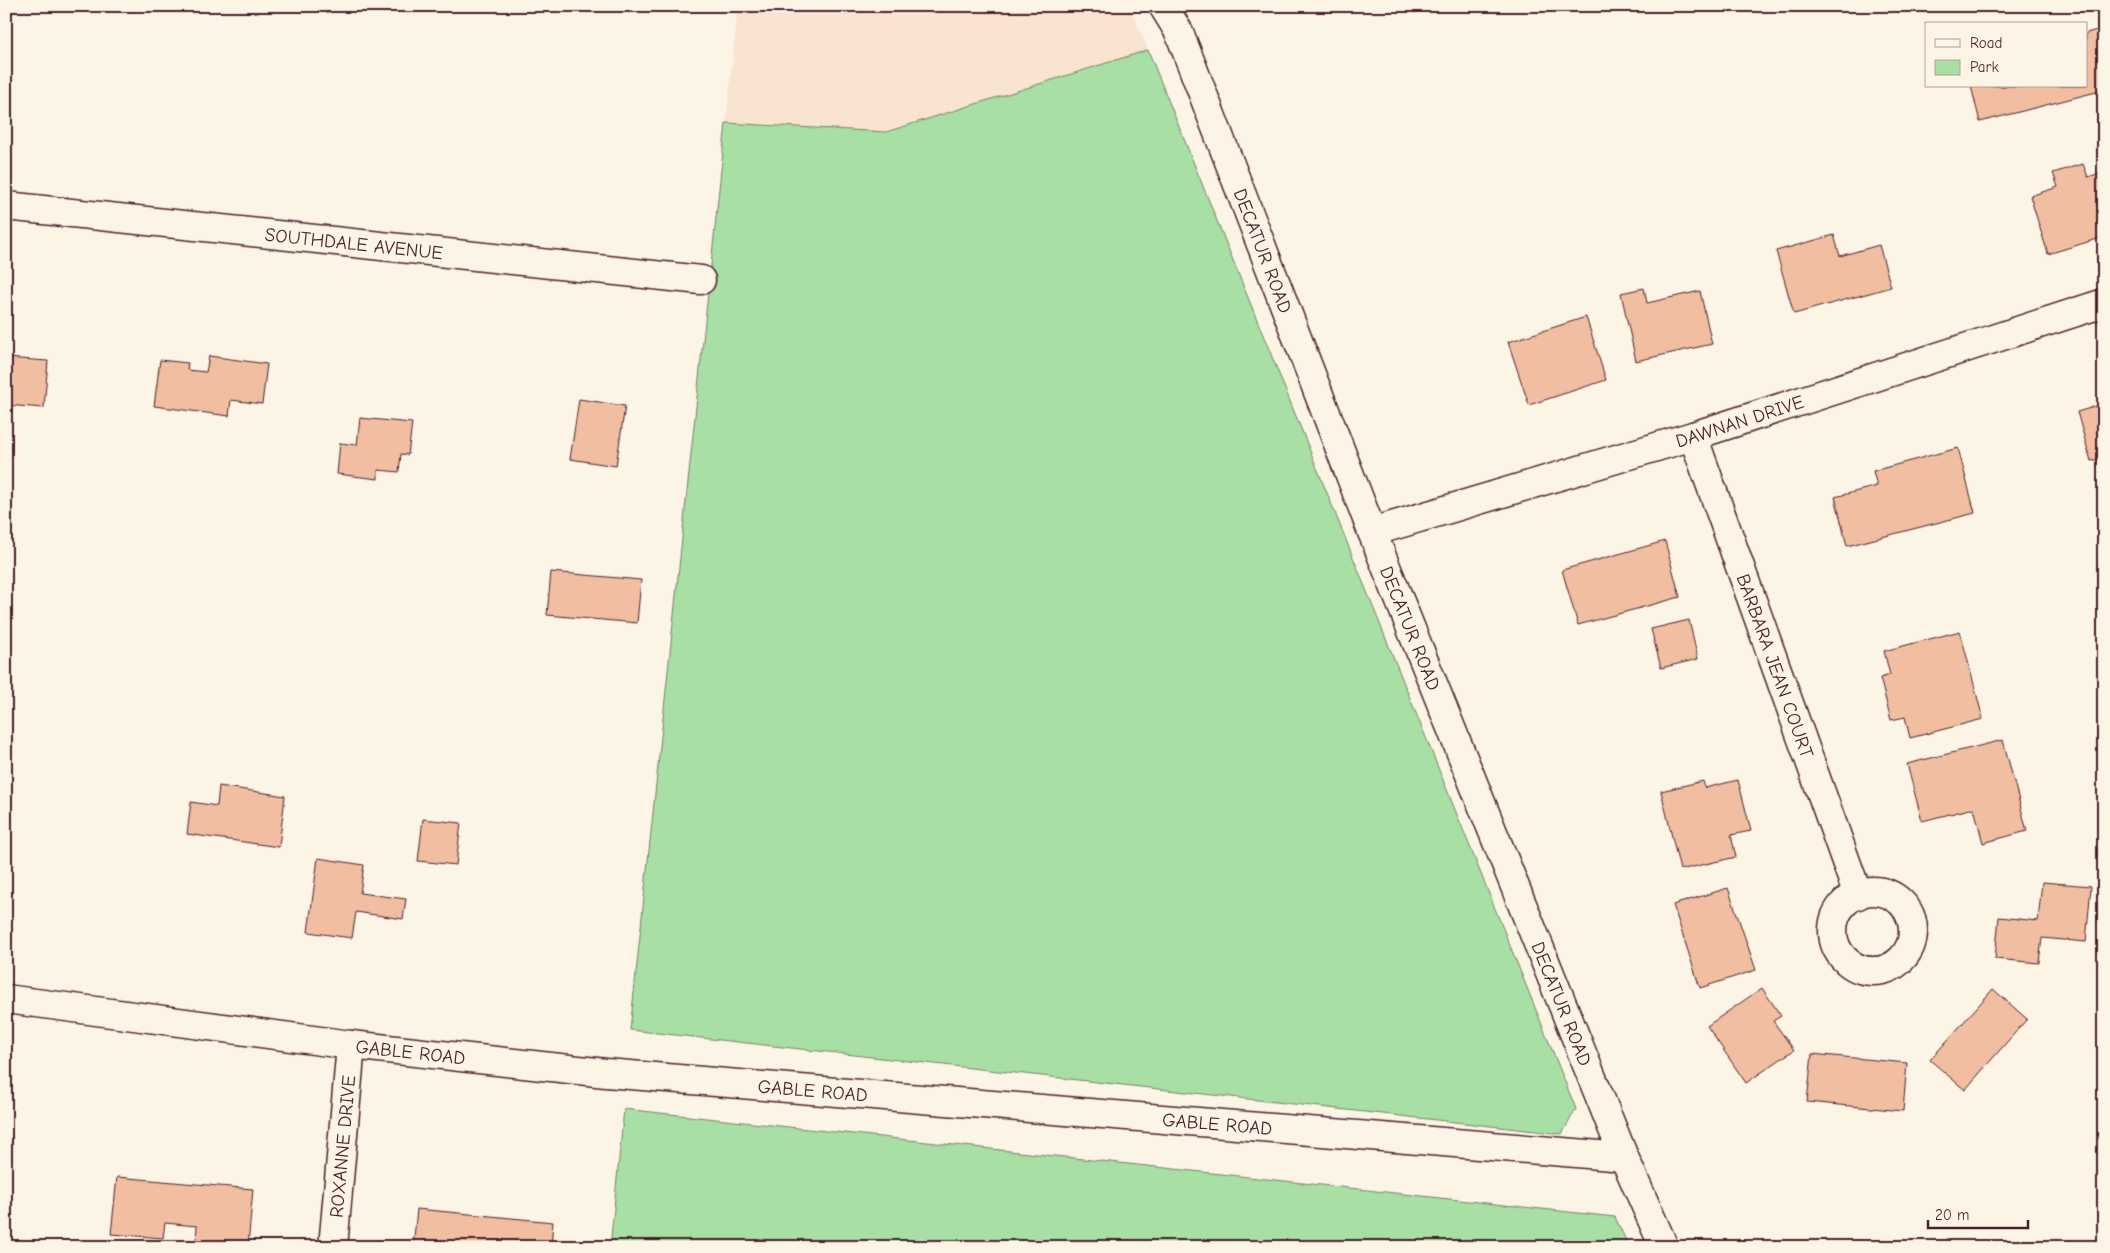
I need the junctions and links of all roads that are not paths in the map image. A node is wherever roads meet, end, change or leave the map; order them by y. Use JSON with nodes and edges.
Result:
{"nodes":[{"id":1,"x":1163,"y":6,"type":"edge"},
{"id":2,"x":6,"y":206,"type":"edge"},
{"id":3,"x":701,"y":280,"type":"dead end"},
{"id":4,"x":2104,"y":303,"type":"edge"},
{"id":5,"x":1693,"y":436,"type":"junction"},
{"id":6,"x":1372,"y":532,"type":"junction"},
{"id":7,"x":1858,"y":895,"type":"dead end"},
{"id":8,"x":6,"y":999,"type":"edge"},
{"id":9,"x":351,"y":1045,"type":"junction"},
{"id":10,"x":1624,"y":1157,"type":"junction"},
{"id":11,"x":333,"y":1247,"type":"edge"},
{"id":12,"x":1664,"y":1247,"type":"edge"}],
"edges":[{"from":1,"to":6,"type":"street","name":"DECATUR ROAD"},
{"from":2,"to":3,"type":"street","name":"SOUTHDALE AVENUE"},
{"from":4,"to":5,"type":"street","name":"DAWNAN DRIVE"},
{"from":5,"to":6,"type":"street","name":"DAWNAN DRIVE"},
{"from":5,"to":7,"type":"street","name":"BARBARA JEAN COURT"},
{"from":6,"to":10,"type":"street","name":"DECATUR ROAD"},
{"from":8,"to":9,"type":"street","name":"GABLE ROAD"},
{"from":9,"to":10,"type":"street","name":"GABLE ROAD"},
{"from":9,"to":11,"type":"street","name":"ROXANNE DRIVE"},
{"from":10,"to":12,"type":"street","name":"DECATUR ROAD"}]}
